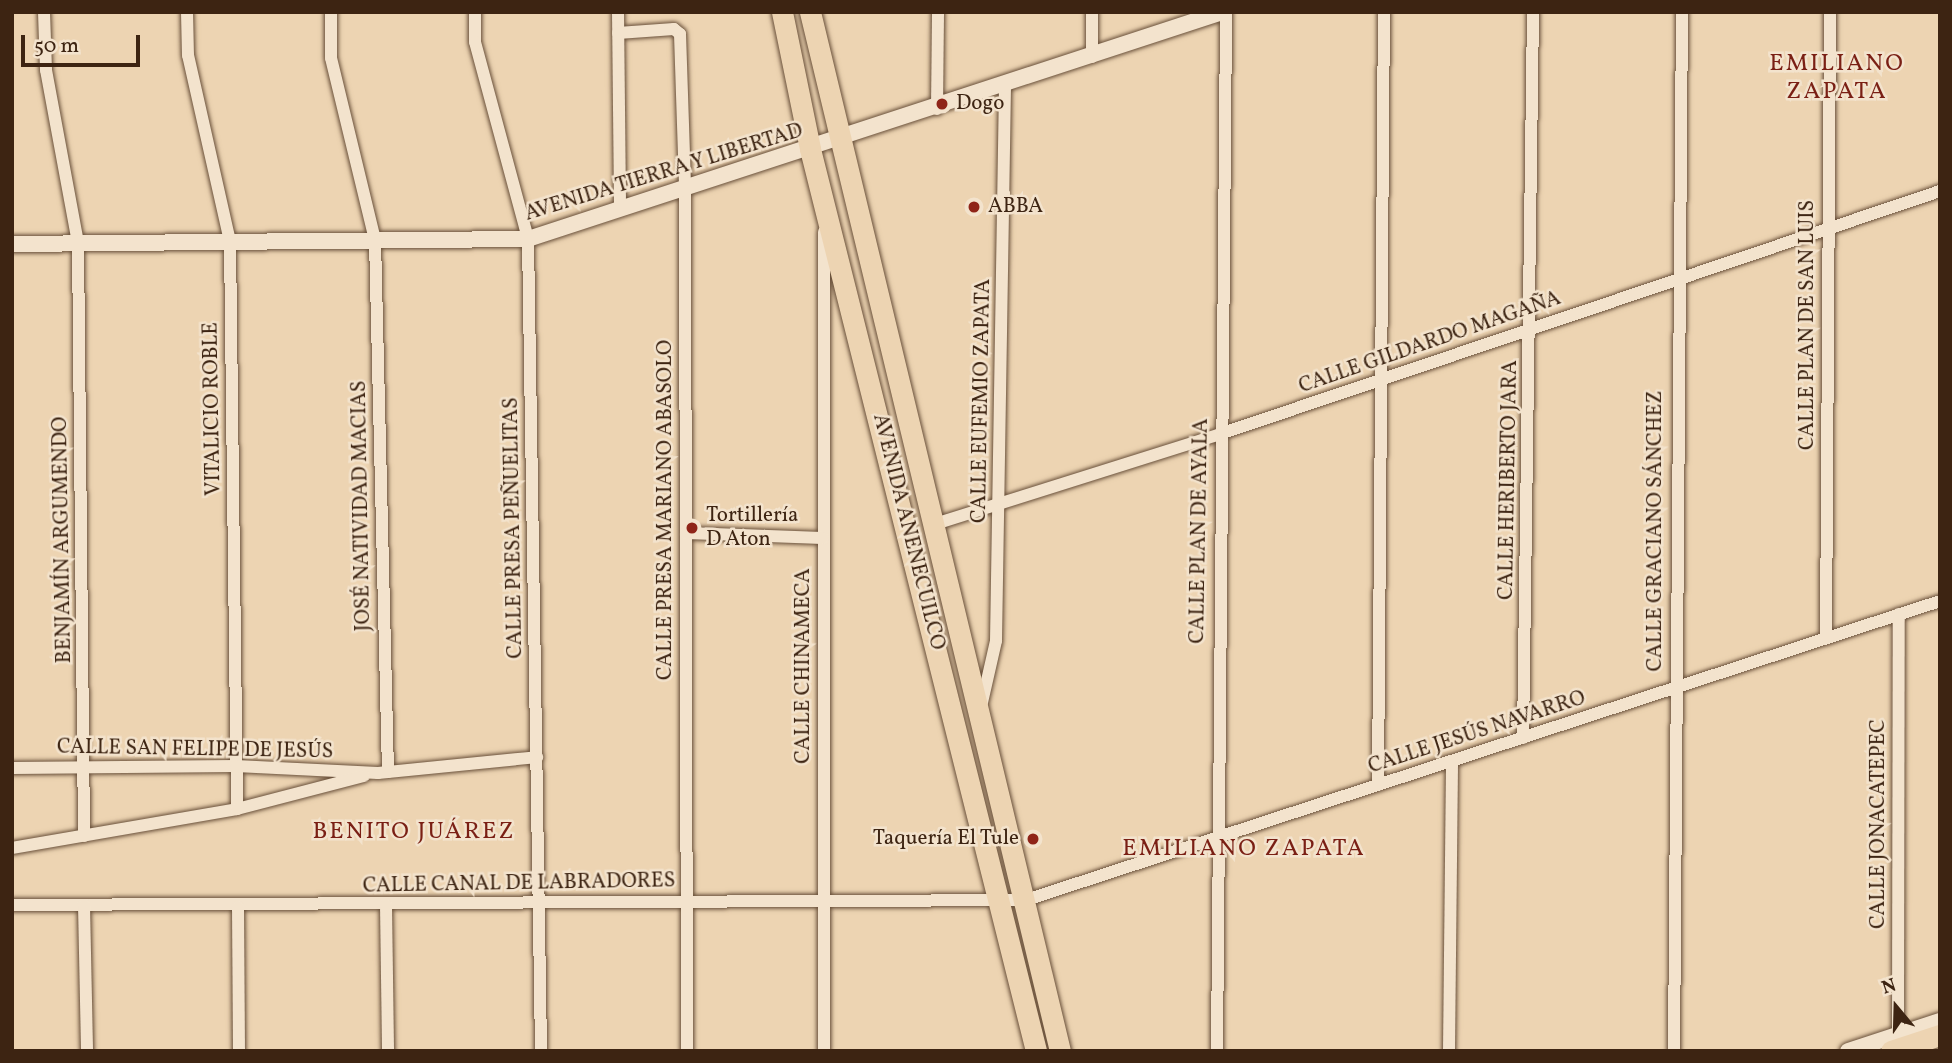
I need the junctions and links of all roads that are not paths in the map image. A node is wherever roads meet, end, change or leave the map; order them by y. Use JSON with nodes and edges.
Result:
{"nodes":[{"id":1,"x":44,"y":12,"type":"edge"},
{"id":2,"x":187,"y":12,"type":"edge"},
{"id":3,"x":331,"y":12,"type":"edge"},
{"id":4,"x":475,"y":12,"type":"edge"},
{"id":5,"x":618,"y":12,"type":"edge"},
{"id":6,"x":782,"y":12,"type":"edge"},
{"id":7,"x":810,"y":12,"type":"edge"},
{"id":8,"x":938,"y":12,"type":"edge"},
{"id":9,"x":1092,"y":12,"type":"edge"},
{"id":10,"x":1224,"y":12,"type":"edge"},
{"id":11,"x":1384,"y":12,"type":"edge"},
{"id":12,"x":1533,"y":12,"type":"edge"},
{"id":13,"x":1682,"y":12,"type":"edge"},
{"id":14,"x":1830,"y":12,"type":"edge"},
{"id":15,"x":618,"y":33,"type":"junction"},
{"id":16,"x":1092,"y":57,"type":"junction"},
{"id":17,"x":1005,"y":86,"type":"junction"},
{"id":18,"x":937,"y":109,"type":"junction"},
{"id":19,"x":840,"y":140,"type":"junction"},
{"id":20,"x":810,"y":149,"type":"junction"},
{"id":21,"x":685,"y":187,"type":"junction"},
{"id":22,"x":1940,"y":191,"type":"edge"},
{"id":23,"x":824,"y":197,"type":"junction"},
{"id":24,"x":620,"y":209,"type":"junction"},
{"id":25,"x":1827,"y":230,"type":"junction"},
{"id":26,"x":528,"y":239,"type":"junction"},
{"id":27,"x":375,"y":240,"type":"junction"},
{"id":28,"x":230,"y":242,"type":"junction"},
{"id":29,"x":78,"y":243,"type":"junction"},
{"id":30,"x":12,"y":244,"type":"edge"},
{"id":31,"x":1677,"y":280,"type":"junction"},
{"id":32,"x":1531,"y":329,"type":"junction"},
{"id":33,"x":1378,"y":381,"type":"junction"},
{"id":34,"x":1220,"y":434,"type":"junction"},
{"id":35,"x":1000,"y":503,"type":"junction"},
{"id":36,"x":932,"y":525,"type":"junction"},
{"id":37,"x":686,"y":533,"type":"junction"},
{"id":38,"x":823,"y":538,"type":"junction"},
{"id":39,"x":1940,"y":601,"type":"edge"},
{"id":40,"x":1899,"y":614,"type":"junction"},
{"id":41,"x":1826,"y":638,"type":"junction"},
{"id":42,"x":1675,"y":688,"type":"junction"},
{"id":43,"x":979,"y":714,"type":"junction"},
{"id":44,"x":1523,"y":738,"type":"junction"},
{"id":45,"x":537,"y":757,"type":"junction"},
{"id":46,"x":1452,"y":761,"type":"junction"},
{"id":47,"x":236,"y":766,"type":"junction"},
{"id":48,"x":12,"y":768,"type":"edge"},
{"id":49,"x":86,"y":768,"type":"junction"},
{"id":50,"x":383,"y":772,"type":"junction"},
{"id":51,"x":1378,"y":785,"type":"junction"},
{"id":52,"x":237,"y":810,"type":"junction"},
{"id":53,"x":84,"y":836,"type":"junction"},
{"id":54,"x":1217,"y":839,"type":"junction"},
{"id":55,"x":12,"y":848,"type":"edge"},
{"id":56,"x":1026,"y":900,"type":"junction"},
{"id":57,"x":685,"y":901,"type":"junction"},
{"id":58,"x":1001,"y":902,"type":"junction"},
{"id":59,"x":540,"y":903,"type":"junction"},
{"id":60,"x":822,"y":904,"type":"junction"},
{"id":61,"x":12,"y":905,"type":"edge"},
{"id":62,"x":85,"y":905,"type":"junction"},
{"id":63,"x":386,"y":905,"type":"junction"},
{"id":64,"x":238,"y":906,"type":"junction"},
{"id":65,"x":1940,"y":1021,"type":"edge"},
{"id":66,"x":1940,"y":1035,"type":"edge"},
{"id":67,"x":1895,"y":1042,"type":"edge"},
{"id":68,"x":87,"y":1051,"type":"edge"},
{"id":69,"x":239,"y":1051,"type":"edge"},
{"id":70,"x":388,"y":1051,"type":"edge"},
{"id":71,"x":541,"y":1051,"type":"edge"},
{"id":72,"x":687,"y":1051,"type":"edge"},
{"id":73,"x":824,"y":1051,"type":"edge"},
{"id":74,"x":1036,"y":1051,"type":"edge"},
{"id":75,"x":1060,"y":1051,"type":"edge"},
{"id":76,"x":1217,"y":1051,"type":"edge"},
{"id":77,"x":1449,"y":1051,"type":"edge"},
{"id":78,"x":1674,"y":1051,"type":"edge"},
{"id":79,"x":1848,"y":1051,"type":"edge"}],
"edges":[{"from":1,"to":29,"type":"street","name":"BENJAMÍN ARGUMENDO"},
{"from":2,"to":28,"type":"street","name":"VITALICIO ROBLE"},
{"from":3,"to":27,"type":"street","name":"JOSÉ NATIVIDAD MACIAS"},
{"from":4,"to":26,"type":"street","name":"CALLE PRESA PEÑUELITAS"},
{"from":5,"to":15,"type":"street"},
{"from":6,"to":20,"type":"main road","name":"AVENIDA ANENECUILCO"},
{"from":7,"to":19,"type":"main road","name":"AVENIDA ANENECUILCO"},
{"from":8,"to":18,"type":"street"},
{"from":9,"to":16,"type":"street"},
{"from":10,"to":16,"type":"street","name":"AVENIDA TIERRA Y LIBERTAD"},
{"from":10,"to":34,"type":"street","name":"CALLE PLAN DE AYALA"},
{"from":11,"to":33,"type":"street"},
{"from":12,"to":32,"type":"street","name":"CALLE HERIBERTO JARA"},
{"from":13,"to":31,"type":"street","name":"CALLE GRACIANO SÁNCHEZ"},
{"from":14,"to":25,"type":"street","name":"CALLE PLAN DE SAN LUIS"},
{"from":15,"to":21,"type":"street","name":"CALLE PRESA MARIANO ABASOLO"},
{"from":15,"to":24,"type":"street"},
{"from":16,"to":17,"type":"street","name":"AVENIDA TIERRA Y LIBERTAD"},
{"from":17,"to":18,"type":"street","name":"AVENIDA TIERRA Y LIBERTAD"},
{"from":17,"to":35,"type":"street","name":"CALLE EUFEMIO ZAPATA"},
{"from":18,"to":19,"type":"street","name":"AVENIDA TIERRA Y LIBERTAD"},
{"from":19,"to":20,"type":"street","name":"AVENIDA TIERRA Y LIBERTAD"},
{"from":19,"to":36,"type":"main road","name":"AVENIDA ANENECUILCO"},
{"from":20,"to":21,"type":"street","name":"AVENIDA TIERRA Y LIBERTAD"},
{"from":20,"to":23,"type":"main road","name":"AVENIDA ANENECUILCO"},
{"from":21,"to":24,"type":"street","name":"AVENIDA TIERRA Y LIBERTAD"},
{"from":21,"to":37,"type":"street","name":"CALLE PRESA MARIANO ABASOLO"},
{"from":22,"to":25,"type":"street","name":"CALLE GILDARDO MAGAÑA"},
{"from":23,"to":38,"type":"street","name":"CALLE CHINAMECA"},
{"from":23,"to":58,"type":"main road","name":"AVENIDA ANENECUILCO"},
{"from":24,"to":26,"type":"street","name":"AVENIDA TIERRA Y LIBERTAD"},
{"from":25,"to":31,"type":"street","name":"CALLE GILDARDO MAGAÑA"},
{"from":25,"to":41,"type":"street","name":"CALLE PLAN DE SAN LUIS"},
{"from":26,"to":27,"type":"street","name":"AVENIDA TIERRA Y LIBERTAD"},
{"from":26,"to":45,"type":"street","name":"CALLE PRESA PEÑUELITAS"},
{"from":27,"to":28,"type":"street","name":"AVENIDA TIERRA Y LIBERTAD"},
{"from":27,"to":50,"type":"street","name":"JOSÉ NATIVIDAD MACIAS"},
{"from":28,"to":29,"type":"street","name":"AVENIDA TIERRA Y LIBERTAD"},
{"from":28,"to":47,"type":"street","name":"VITALICIO ROBLE"},
{"from":29,"to":30,"type":"street","name":"AVENIDA TIERRA Y LIBERTAD"},
{"from":29,"to":49,"type":"street","name":"BENJAMÍN ARGUMENDO"},
{"from":31,"to":32,"type":"street","name":"CALLE GILDARDO MAGAÑA"},
{"from":31,"to":42,"type":"street","name":"CALLE GRACIANO SÁNCHEZ"},
{"from":32,"to":33,"type":"street","name":"CALLE GILDARDO MAGAÑA"},
{"from":32,"to":44,"type":"street","name":"CALLE HERIBERTO JARA"},
{"from":33,"to":34,"type":"street","name":"CALLE GILDARDO MAGAÑA"},
{"from":33,"to":51,"type":"street"},
{"from":34,"to":35,"type":"street","name":"CALLE GILDARDO MAGAÑA"},
{"from":34,"to":54,"type":"street","name":"CALLE PLAN DE AYALA"},
{"from":35,"to":36,"type":"street","name":"CALLE GILDARDO MAGAÑA"},
{"from":35,"to":43,"type":"street","name":"CALLE EUFEMIO ZAPATA"},
{"from":36,"to":43,"type":"main road","name":"AVENIDA ANENECUILCO"},
{"from":37,"to":38,"type":"street"},
{"from":37,"to":57,"type":"street","name":"CALLE PRESA MARIANO ABASOLO"},
{"from":38,"to":60,"type":"street","name":"CALLE CHINAMECA"},
{"from":39,"to":40,"type":"street","name":"CALLE JESÚS NAVARRO"},
{"from":40,"to":41,"type":"street","name":"CALLE JESÚS NAVARRO"},
{"from":40,"to":67,"type":"street","name":"CALLE JONACATEPEC"},
{"from":41,"to":42,"type":"street","name":"CALLE JESÚS NAVARRO"},
{"from":42,"to":44,"type":"street","name":"CALLE JESÚS NAVARRO"},
{"from":42,"to":78,"type":"street","name":"CALLE GRACIANO SÁNCHEZ"},
{"from":43,"to":56,"type":"main road","name":"AVENIDA ANENECUILCO"},
{"from":44,"to":46,"type":"street","name":"CALLE JESÚS NAVARRO"},
{"from":45,"to":50,"type":"street","name":"CALLE SAN FELIPE DE JESÚS"},
{"from":45,"to":59,"type":"street","name":"CALLE PRESA PEÑUELITAS"},
{"from":46,"to":51,"type":"street","name":"CALLE JESÚS NAVARRO"},
{"from":46,"to":77,"type":"street"},
{"from":47,"to":49,"type":"street","name":"CALLE SAN FELIPE DE JESÚS"},
{"from":47,"to":50,"type":"street","name":"CALLE SAN FELIPE DE JESÚS"},
{"from":47,"to":52,"type":"street","name":"VITALICIO ROBLE"},
{"from":48,"to":49,"type":"street","name":"CALLE SAN FELIPE DE JESÚS"},
{"from":49,"to":53,"type":"street","name":"BENJAMÍN ARGUMENDO"},
{"from":50,"to":52,"type":"street","name":"CALLE SAN FELIPE DE JESÚS"},
{"from":51,"to":54,"type":"street","name":"CALLE JESÚS NAVARRO"},
{"from":52,"to":53,"type":"street","name":"CALLE SAN FELIPE DE JESÚS"},
{"from":53,"to":55,"type":"street","name":"CALLE SAN FELIPE DE JESÚS"},
{"from":54,"to":56,"type":"street","name":"CALLE JESÚS NAVARRO"},
{"from":54,"to":76,"type":"street","name":"CALLE PLAN DE AYALA"},
{"from":56,"to":58,"type":"street","name":"CALLE CANAL DE LABRADORES"},
{"from":56,"to":75,"type":"main road","name":"AVENIDA ANENECUILCO"},
{"from":57,"to":59,"type":"street","name":"CALLE CANAL DE LABRADORES"},
{"from":57,"to":60,"type":"street","name":"CALLE CANAL DE LABRADORES"},
{"from":57,"to":72,"type":"street","name":"CALLE PRESA MARIANO ABASOLO"},
{"from":58,"to":60,"type":"street","name":"CALLE CANAL DE LABRADORES"},
{"from":58,"to":74,"type":"main road","name":"AVENIDA ANENECUILCO"},
{"from":59,"to":63,"type":"street","name":"CALLE CANAL DE LABRADORES"},
{"from":59,"to":71,"type":"street","name":"CALLE PRESA PEÑUELITAS"},
{"from":60,"to":73,"type":"street","name":"CALLE CHINAMECA"},
{"from":61,"to":62,"type":"street","name":"CALLE CANAL DE LABRADORES"},
{"from":62,"to":64,"type":"street","name":"CALLE CANAL DE LABRADORES"},
{"from":62,"to":68,"type":"street"},
{"from":63,"to":64,"type":"street","name":"CALLE CANAL DE LABRADORES"},
{"from":63,"to":70,"type":"street"},
{"from":64,"to":69,"type":"street"},
{"from":65,"to":67,"type":"street"},
{"from":66,"to":67,"type":"main road"},
{"from":67,"to":79,"type":"street"}]}
